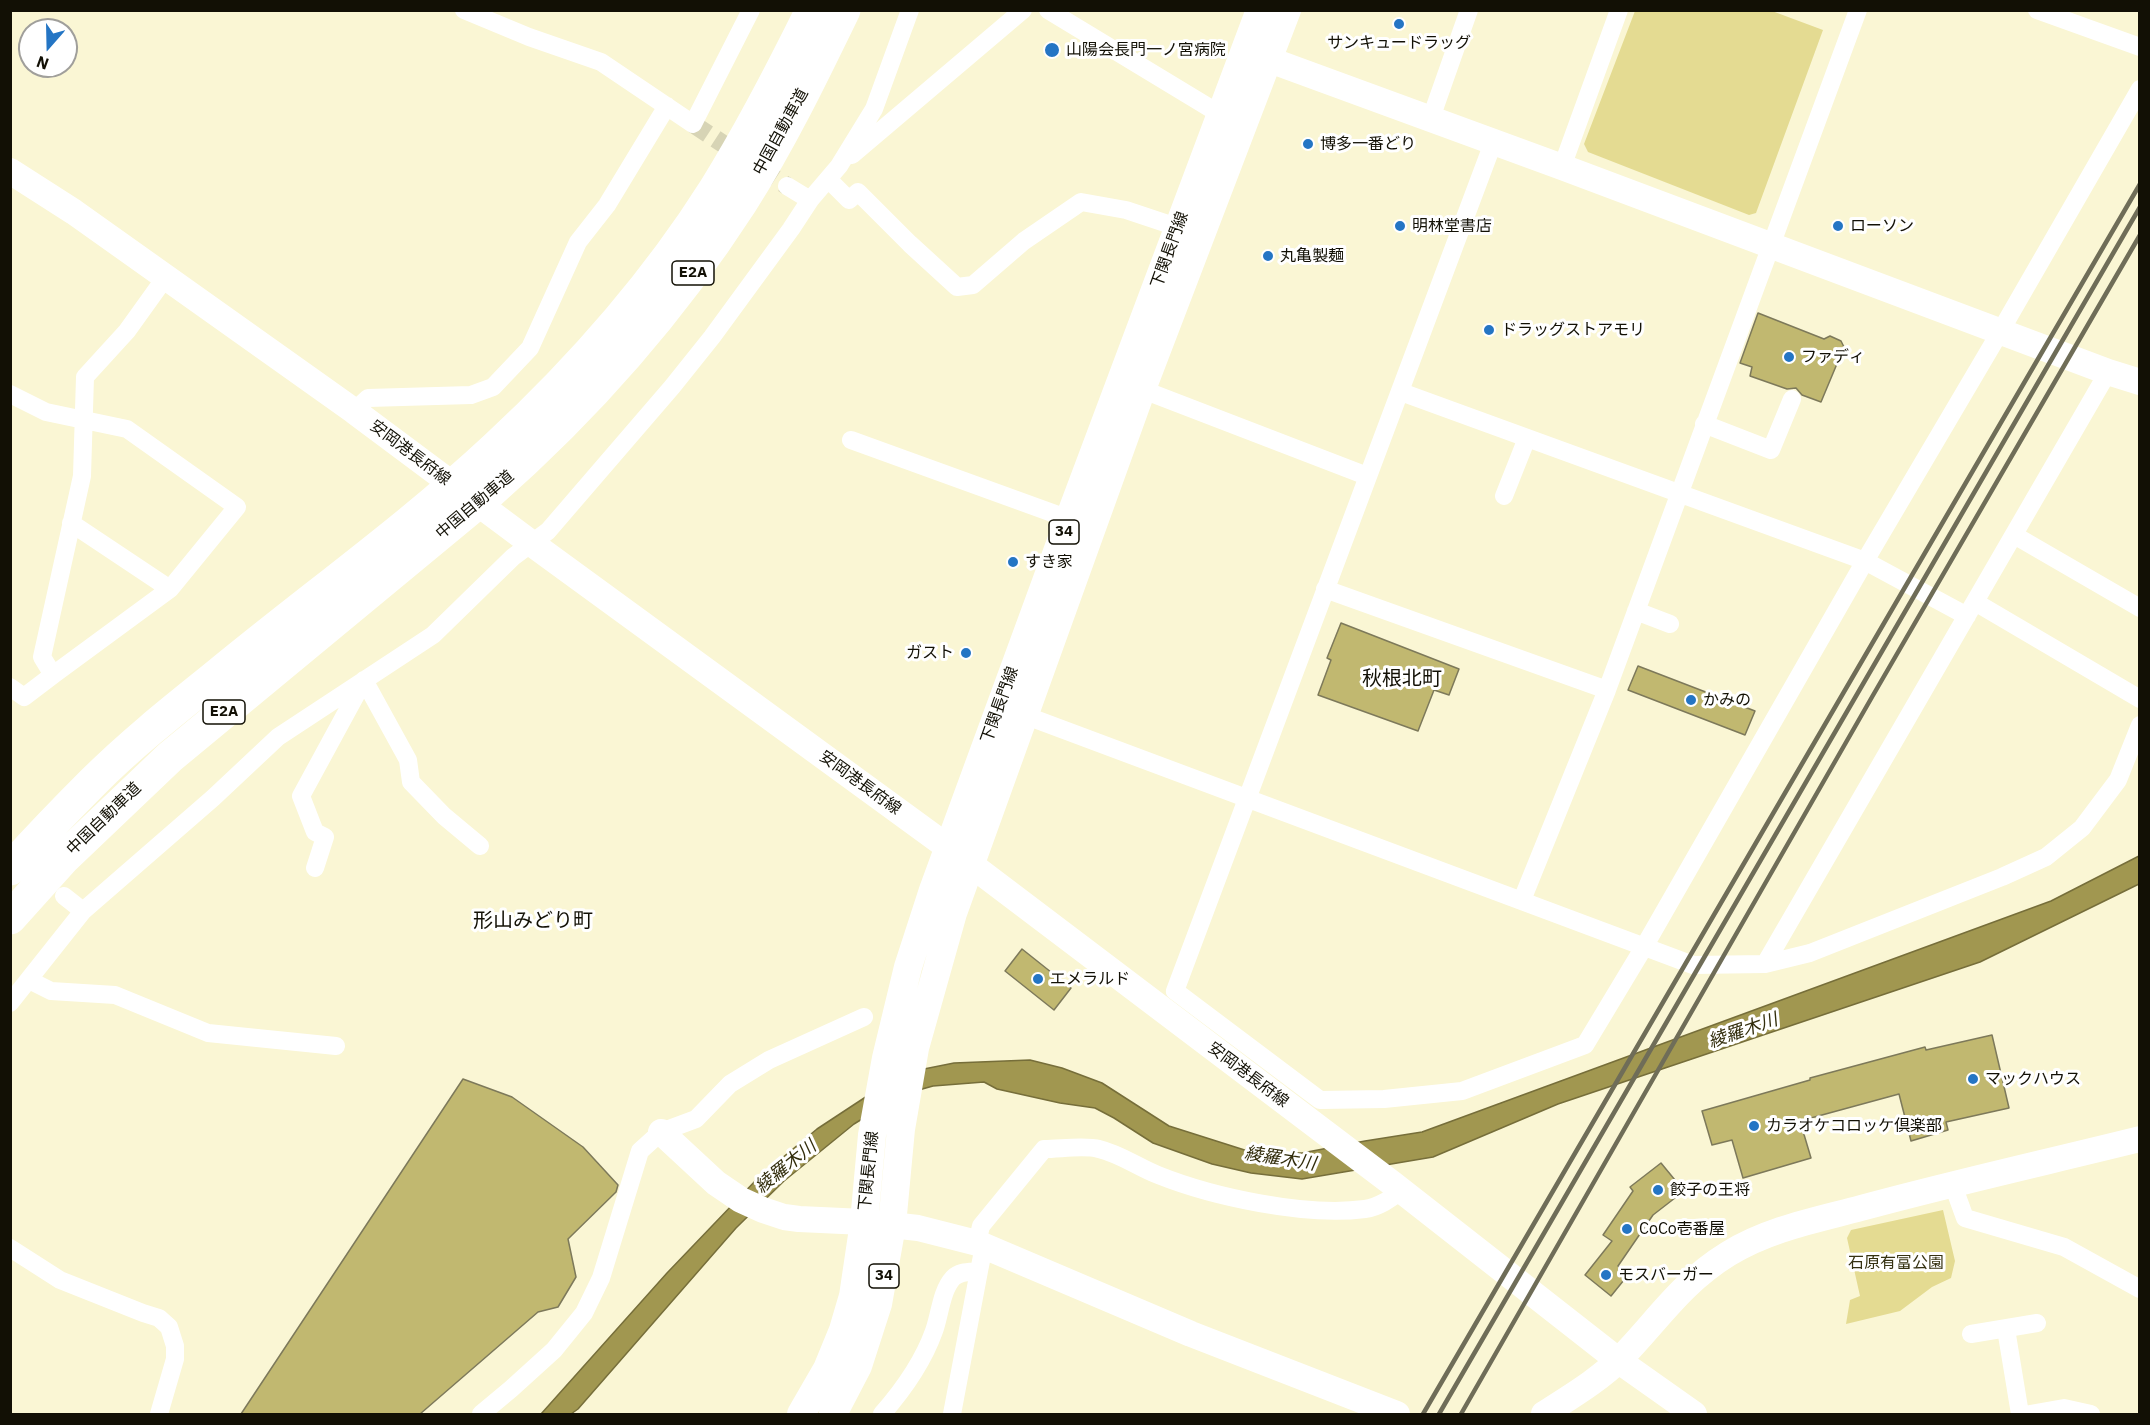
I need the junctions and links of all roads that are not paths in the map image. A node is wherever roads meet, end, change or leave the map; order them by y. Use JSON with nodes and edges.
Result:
{"nodes":[{"id":1,"x":464,"y":10,"type":"edge"},
{"id":2,"x":751,"y":10,"type":"edge"},
{"id":3,"x":812,"y":10,"type":"edge"},
{"id":4,"x":844,"y":10,"type":"edge"},
{"id":5,"x":910,"y":10,"type":"edge"},
{"id":6,"x":1023,"y":10,"type":"edge"},
{"id":7,"x":1048,"y":10,"type":"edge"},
{"id":8,"x":1260,"y":10,"type":"edge"},
{"id":9,"x":1287,"y":10,"type":"edge"},
{"id":10,"x":1469,"y":10,"type":"edge"},
{"id":11,"x":1619,"y":10,"type":"edge"},
{"id":12,"x":1858,"y":10,"type":"edge"},
{"id":13,"x":2037,"y":10,"type":"edge"},
{"id":14,"x":2139,"y":47,"type":"edge"},
{"id":15,"x":1256,"y":55,"type":"junction"},
{"id":16,"x":2139,"y":89,"type":"edge"},
{"id":17,"x":667,"y":106,"type":"junction"},
{"id":18,"x":1431,"y":118,"type":"junction"},
{"id":19,"x":1231,"y":120,"type":"junction"},
{"id":20,"x":1493,"y":143,"type":"junction"},
{"id":21,"x":1562,"y":167,"type":"junction"},
{"id":22,"x":10,"y":171,"type":"edge"},
{"id":23,"x":833,"y":172,"type":"junction"},
{"id":24,"x":787,"y":186,"type":"tunnel mouth"},
{"id":25,"x":810,"y":200,"type":"junction"},
{"id":26,"x":1190,"y":232,"type":"junction"},
{"id":27,"x":1770,"y":245,"type":"junction"},
{"id":28,"x":165,"y":278,"type":"junction"},
{"id":29,"x":2000,"y":332,"type":"junction"},
{"id":30,"x":2108,"y":372,"type":"junction"},
{"id":31,"x":2139,"y":382,"type":"edge"},
{"id":32,"x":1131,"y":385,"type":"junction"},
{"id":33,"x":1401,"y":392,"type":"junction"},
{"id":34,"x":10,"y":394,"type":"edge"},
{"id":35,"x":1792,"y":399,"type":"dead end"},
{"id":36,"x":354,"y":411,"type":"junction"},
{"id":37,"x":83,"y":419,"type":"junction"},
{"id":38,"x":1704,"y":424,"type":"junction"},
{"id":39,"x":1527,"y":438,"type":"junction"},
{"id":40,"x":851,"y":440,"type":"dead end"},
{"id":41,"x":1367,"y":476,"type":"junction"},
{"id":42,"x":476,"y":485,"type":"junction"},
{"id":43,"x":1678,"y":494,"type":"junction"},
{"id":44,"x":1504,"y":496,"type":"dead end"},
{"id":45,"x":442,"y":514,"type":"junction"},
{"id":46,"x":1069,"y":519,"type":"junction"},
{"id":47,"x":71,"y":523,"type":"junction"},
{"id":48,"x":2014,"y":535,"type":"junction"},
{"id":49,"x":531,"y":543,"type":"junction"},
{"id":50,"x":1865,"y":561,"type":"junction"},
{"id":51,"x":170,"y":589,"type":"junction"},
{"id":52,"x":1325,"y":589,"type":"junction"},
{"id":53,"x":2139,"y":608,"type":"edge"},
{"id":54,"x":1971,"y":609,"type":"junction"},
{"id":55,"x":1635,"y":611,"type":"junction"},
{"id":56,"x":1670,"y":624,"type":"dead end"},
{"id":57,"x":53,"y":675,"type":"junction"},
{"id":58,"x":364,"y":680,"type":"junction"},
{"id":59,"x":10,"y":687,"type":"edge"},
{"id":60,"x":1607,"y":690,"type":"junction"},
{"id":61,"x":2139,"y":699,"type":"edge"},
{"id":62,"x":1011,"y":710,"type":"junction"},
{"id":63,"x":2139,"y":730,"type":"edge"},
{"id":64,"x":1246,"y":798,"type":"junction"},
{"id":65,"x":480,"y":846,"type":"dead end"},
{"id":66,"x":960,"y":857,"type":"junction"},
{"id":67,"x":10,"y":868,"type":"edge"},
{"id":68,"x":315,"y":868,"type":"dead end"},
{"id":69,"x":64,"y":896,"type":"dead end"},
{"id":70,"x":1522,"y":900,"type":"junction"},
{"id":71,"x":83,"y":911,"type":"junction"},
{"id":72,"x":10,"y":918,"type":"edge"},
{"id":73,"x":1644,"y":947,"type":"junction"},
{"id":74,"x":1765,"y":964,"type":"junction"},
{"id":75,"x":29,"y":980,"type":"junction"},
{"id":76,"x":10,"y":1003,"type":"edge"},
{"id":77,"x":864,"y":1017,"type":"dead end"},
{"id":78,"x":336,"y":1046,"type":"dead end"},
{"id":79,"x":661,"y":1132,"type":"junction"},
{"id":80,"x":2139,"y":1139,"type":"edge"},
{"id":81,"x":1953,"y":1185,"type":"junction"},
{"id":82,"x":1397,"y":1187,"type":"junction"},
{"id":83,"x":878,"y":1223,"type":"junction"},
{"id":84,"x":981,"y":1244,"type":"junction"},
{"id":85,"x":10,"y":1248,"type":"edge"},
{"id":86,"x":980,"y":1271,"type":"junction"},
{"id":87,"x":2139,"y":1289,"type":"edge"},
{"id":88,"x":2037,"y":1323,"type":"dead end"},
{"id":89,"x":2006,"y":1329,"type":"junction"},
{"id":90,"x":1971,"y":1334,"type":"dead end"},
{"id":91,"x":1619,"y":1361,"type":"junction"},
{"id":92,"x":1353,"y":1406,"type":"edge"},
{"id":93,"x":159,"y":1414,"type":"edge"},
{"id":94,"x":481,"y":1414,"type":"edge"},
{"id":95,"x":801,"y":1414,"type":"edge"},
{"id":96,"x":833,"y":1414,"type":"edge"},
{"id":97,"x":882,"y":1414,"type":"edge"},
{"id":98,"x":952,"y":1414,"type":"edge"},
{"id":99,"x":1397,"y":1414,"type":"edge"},
{"id":100,"x":1544,"y":1414,"type":"edge"},
{"id":101,"x":1694,"y":1414,"type":"edge"},
{"id":102,"x":2020,"y":1414,"type":"edge"},
{"id":103,"x":2030,"y":1414,"type":"edge"},
{"id":104,"x":2091,"y":1414,"type":"edge"}],
"edges":[{"from":1,"to":17,"type":"street"},
{"from":2,"to":17,"type":"street"},
{"from":3,"to":42,"type":"highway","name":"中国自動車道","number":"E2A"},
{"from":4,"to":42,"type":"highway","name":"中国自動車道","number":"E2A"},
{"from":5,"to":23,"type":"street"},
{"from":6,"to":23,"type":"street"},
{"from":7,"to":19,"type":"street"},
{"from":8,"to":15,"type":"main road","name":"下関長門線","number":"34"},
{"from":9,"to":15,"type":"main road","name":"下関長門線","number":"34"},
{"from":10,"to":18,"type":"street"},
{"from":11,"to":21,"type":"street"},
{"from":12,"to":27,"type":"street"},
{"from":13,"to":14,"type":"street"},
{"from":15,"to":18,"type":"street"},
{"from":15,"to":19,"type":"main road","name":"下関長門線","number":"34"},
{"from":16,"to":29,"type":"street"},
{"from":17,"to":36,"type":"street"},
{"from":18,"to":20,"type":"street"},
{"from":19,"to":26,"type":"main road","name":"下関長門線","number":"34"},
{"from":20,"to":21,"type":"street"},
{"from":20,"to":33,"type":"street"},
{"from":21,"to":27,"type":"street"},
{"from":22,"to":28,"type":"street","name":"安岡港長府線"},
{"from":23,"to":25,"type":"street"},
{"from":23,"to":26,"type":"street"},
{"from":24,"to":25,"type":"street"},
{"from":25,"to":49,"type":"street"},
{"from":26,"to":32,"type":"main road","name":"下関長門線","number":"34"},
{"from":27,"to":29,"type":"street"},
{"from":27,"to":38,"type":"street"},
{"from":28,"to":36,"type":"street","name":"安岡港長府線"},
{"from":28,"to":37,"type":"street"},
{"from":29,"to":30,"type":"street"},
{"from":29,"to":50,"type":"street"},
{"from":30,"to":31,"type":"street"},
{"from":30,"to":48,"type":"street"},
{"from":32,"to":41,"type":"street"},
{"from":32,"to":46,"type":"main road","name":"下関長門線","number":"34"},
{"from":32,"to":62,"type":"main road","name":"下関長門線","number":"34"},
{"from":33,"to":39,"type":"street"},
{"from":33,"to":41,"type":"street"},
{"from":34,"to":37,"type":"street"},
{"from":35,"to":38,"type":"street"},
{"from":36,"to":49,"type":"street","name":"安岡港長府線"},
{"from":37,"to":47,"type":"street"},
{"from":37,"to":51,"type":"street"},
{"from":38,"to":43,"type":"street"},
{"from":39,"to":43,"type":"street"},
{"from":39,"to":44,"type":"street"},
{"from":40,"to":46,"type":"street"},
{"from":41,"to":52,"type":"street"},
{"from":42,"to":45,"type":"highway","name":"中国自動車道","number":"E2A"},
{"from":43,"to":50,"type":"street"},
{"from":43,"to":55,"type":"street"},
{"from":45,"to":67,"type":"highway","name":"中国自動車道","number":"E2A"},
{"from":45,"to":72,"type":"highway","name":"中国自動車道","number":"E2A"},
{"from":46,"to":62,"type":"main road","name":"下関長門線","number":"34"},
{"from":47,"to":51,"type":"street"},
{"from":47,"to":57,"type":"street"},
{"from":48,"to":53,"type":"street"},
{"from":48,"to":54,"type":"street"},
{"from":49,"to":58,"type":"street"},
{"from":49,"to":66,"type":"street","name":"安岡港長府線"},
{"from":50,"to":54,"type":"street"},
{"from":50,"to":73,"type":"street"},
{"from":51,"to":57,"type":"street"},
{"from":52,"to":60,"type":"street"},
{"from":52,"to":64,"type":"street"},
{"from":54,"to":61,"type":"street"},
{"from":54,"to":74,"type":"street"},
{"from":55,"to":56,"type":"street"},
{"from":55,"to":60,"type":"street"},
{"from":57,"to":59,"type":"street"},
{"from":58,"to":65,"type":"street"},
{"from":58,"to":68,"type":"street"},
{"from":58,"to":71,"type":"street"},
{"from":60,"to":70,"type":"street"},
{"from":62,"to":64,"type":"street"},
{"from":62,"to":66,"type":"main road","name":"下関長門線","number":"34"},
{"from":63,"to":74,"type":"street"},
{"from":64,"to":70,"type":"street"},
{"from":64,"to":73,"type":"street"},
{"from":66,"to":82,"type":"street","name":"安岡港長府線"},
{"from":66,"to":83,"type":"main road","name":"下関長門線","number":"34"},
{"from":66,"to":83,"type":"main road","name":"下関長門線","number":"34"},
{"from":69,"to":71,"type":"street"},
{"from":70,"to":73,"type":"street"},
{"from":71,"to":75,"type":"street"},
{"from":73,"to":74,"type":"street"},
{"from":75,"to":76,"type":"street"},
{"from":75,"to":78,"type":"street"},
{"from":77,"to":79,"type":"street"},
{"from":79,"to":83,"type":"street"},
{"from":79,"to":94,"type":"street"},
{"from":80,"to":81,"type":"street"},
{"from":81,"to":87,"type":"street"},
{"from":81,"to":91,"type":"street"},
{"from":82,"to":84,"type":"street"},
{"from":82,"to":91,"type":"street","name":"安岡港長府線"},
{"from":83,"to":84,"type":"street"},
{"from":83,"to":95,"type":"main road","name":"下関長門線","number":"34"},
{"from":83,"to":96,"type":"main road","name":"下関長門線","number":"34"},
{"from":84,"to":86,"type":"street"},
{"from":84,"to":92,"type":"street"},
{"from":85,"to":93,"type":"street"},
{"from":86,"to":97,"type":"street"},
{"from":86,"to":98,"type":"street"},
{"from":88,"to":89,"type":"street"},
{"from":89,"to":90,"type":"street"},
{"from":89,"to":102,"type":"street"},
{"from":91,"to":100,"type":"street"},
{"from":91,"to":101,"type":"street","name":"安岡港長府線"},
{"from":92,"to":99,"type":"street"},
{"from":103,"to":104,"type":"street"}]}
